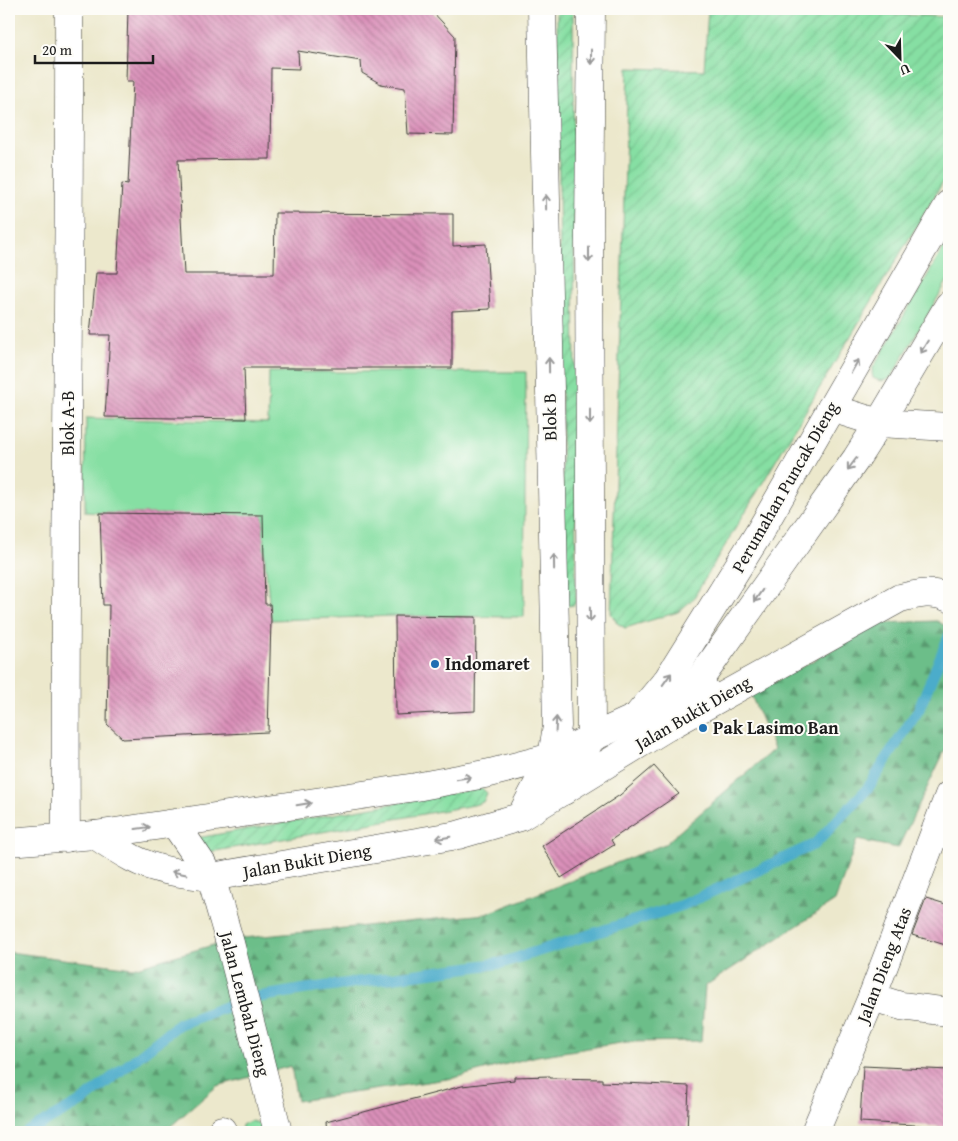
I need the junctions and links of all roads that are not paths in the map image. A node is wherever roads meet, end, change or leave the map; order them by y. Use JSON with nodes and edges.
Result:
{"nodes":[{"id":1,"x":69,"y":9,"type":"edge"},
{"id":2,"x":542,"y":9,"type":"edge"},
{"id":3,"x":591,"y":9,"type":"edge"},
{"id":4,"x":949,"y":204,"type":"edge"},
{"id":5,"x":949,"y":304,"type":"edge"},
{"id":6,"x":831,"y":408,"type":"junction"},
{"id":7,"x":879,"y":423,"type":"junction"},
{"id":8,"x":949,"y":427,"type":"edge"},
{"id":9,"x":947,"y":597,"type":"edge"},
{"id":10,"x":759,"y":676,"type":"junction"},
{"id":11,"x":687,"y":696,"type":"junction"},
{"id":12,"x":636,"y":718,"type":"junction"},
{"id":13,"x":667,"y":727,"type":"junction"},
{"id":14,"x":591,"y":738,"type":"junction"},
{"id":15,"x":552,"y":757,"type":"junction"},
{"id":16,"x":610,"y":762,"type":"junction"},
{"id":17,"x":564,"y":791,"type":"junction"},
{"id":18,"x":949,"y":795,"type":"edge"},
{"id":19,"x":520,"y":817,"type":"junction"},
{"id":20,"x":175,"y":824,"type":"junction"},
{"id":21,"x":95,"y":835,"type":"junction"},
{"id":22,"x":66,"y":838,"type":"junction"},
{"id":23,"x":9,"y":842,"type":"edge"},
{"id":24,"x":211,"y":877,"type":"junction"},
{"id":25,"x":872,"y":997,"type":"junction"},
{"id":26,"x":949,"y":1012,"type":"edge"},
{"id":27,"x":278,"y":1132,"type":"edge"},
{"id":28,"x":815,"y":1132,"type":"edge"}],
"edges":[{"from":1,"to":22,"type":"street","name":"Blok A-B"},
{"from":15,"to":2,"type":"street","name":"Blok B","one_way":true},
{"from":3,"to":14,"type":"street","one_way":true},
{"from":6,"to":4,"type":"street","name":"Perumahan Puncak Dieng","one_way":true},
{"from":5,"to":7,"type":"street","name":"Perumahan Puncak Dieng","one_way":true},
{"from":6,"to":7,"type":"street"},
{"from":12,"to":6,"type":"street","name":"Perumahan Puncak Dieng","one_way":true},
{"from":7,"to":8,"type":"street"},
{"from":7,"to":11,"type":"street","name":"Perumahan Puncak Dieng","one_way":true},
{"from":9,"to":10,"type":"street"},
{"from":10,"to":11,"type":"street","name":"Jalan Bukit Dieng"},
{"from":10,"to":13,"type":"street","name":"Jalan Bukit Dieng"},
{"from":11,"to":12,"type":"street","name":"Jalan Bukit Dieng"},
{"from":11,"to":13,"type":"street","name":"Perumahan Puncak Dieng"},
{"from":12,"to":14,"type":"street","name":"Jalan Bukit Dieng"},
{"from":12,"to":16,"type":"street","name":"Perumahan Puncak Dieng"},
{"from":13,"to":16,"type":"street","name":"Jalan Bukit Dieng"},
{"from":14,"to":15,"type":"street","name":"Jalan Bukit Dieng"},
{"from":14,"to":17,"type":"street"},
{"from":15,"to":19,"type":"street","name":"Blok B"},
{"from":20,"to":15,"type":"street","name":"Jalan Bukit Dieng","one_way":true},
{"from":16,"to":17,"type":"street","name":"Jalan Bukit Dieng"},
{"from":17,"to":19,"type":"street","name":"Jalan Bukit Dieng"},
{"from":18,"to":25,"type":"street","name":"Jalan Dieng Atas"},
{"from":19,"to":24,"type":"street","name":"Jalan Bukit Dieng","one_way":true},
{"from":21,"to":20,"type":"street","name":"Jalan Bukit Dieng","one_way":true},
{"from":20,"to":24,"type":"street","name":"Jalan Lembah Dieng"},
{"from":21,"to":22,"type":"street","name":"Jalan Bukit Dieng"},
{"from":24,"to":21,"type":"street","name":"Jalan Bukit Dieng","one_way":true},
{"from":22,"to":23,"type":"street","name":"Jalan Bukit Dieng"},
{"from":24,"to":27,"type":"street","name":"Jalan Lembah Dieng"},
{"from":25,"to":26,"type":"street"},
{"from":25,"to":28,"type":"street","name":"Jalan Dieng Atas"}]}
